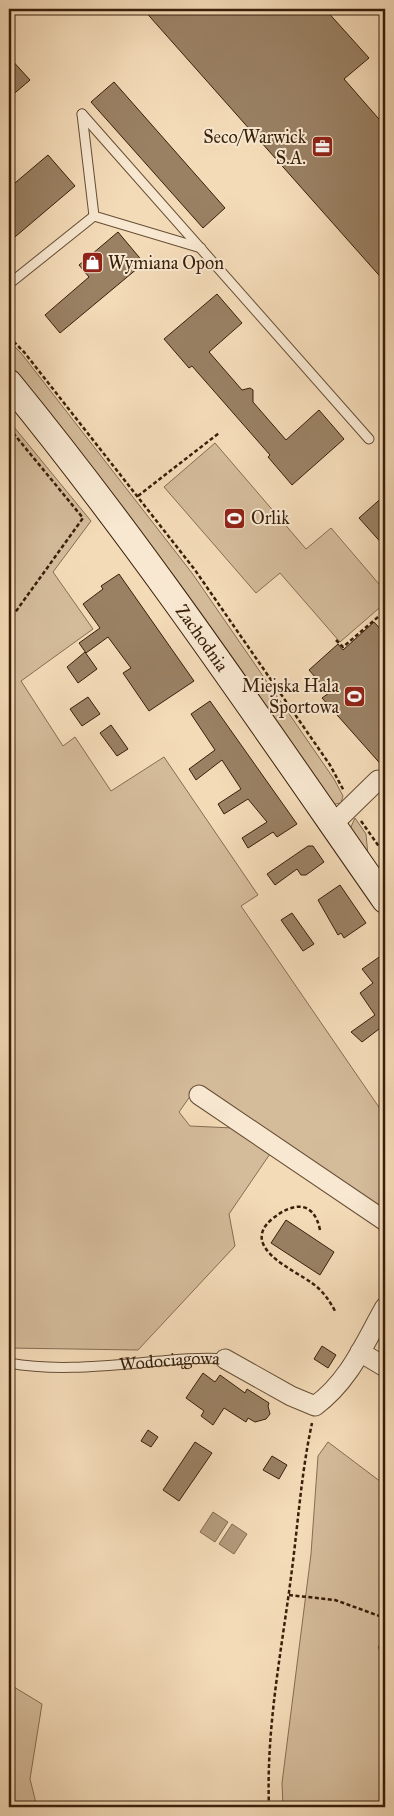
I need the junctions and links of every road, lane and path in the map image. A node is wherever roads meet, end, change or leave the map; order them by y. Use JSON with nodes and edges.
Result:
{"nodes":[{"id":1,"x":94,"y":216,"type":"junction"},
{"id":2,"x":201,"y":248,"type":"junction"},
{"id":3,"x":9,"y":284,"type":"edge"},
{"id":4,"x":9,"y":337,"type":"edge"},
{"id":5,"x":9,"y":383,"type":"edge"},
{"id":6,"x":9,"y":428,"type":"edge"},
{"id":7,"x":12,"y":431,"type":"junction"},
{"id":8,"x":219,"y":433,"type":"dead end"},
{"id":9,"x":9,"y":435,"type":"edge"},
{"id":10,"x":369,"y":439,"type":"dead end"},
{"id":11,"x":138,"y":496,"type":"junction"},
{"id":12,"x":385,"y":611,"type":"edge"},
{"id":13,"x":9,"y":621,"type":"edge"},
{"id":14,"x":336,"y":640,"type":"dead end"},
{"id":15,"x":378,"y":780,"type":"dead end"},
{"id":16,"x":346,"y":794,"type":"dead end"},
{"id":17,"x":358,"y":818,"type":"dead end"},
{"id":18,"x":333,"y":824,"type":"junction"},
{"id":19,"x":385,"y":855,"type":"edge"},
{"id":20,"x":385,"y":900,"type":"edge"},
{"id":21,"x":199,"y":1095,"type":"dead end"},
{"id":22,"x":385,"y":1221,"type":"edge"},
{"id":23,"x":320,"y":1230,"type":"dead end"},
{"id":24,"x":385,"y":1307,"type":"edge"},
{"id":25,"x":336,"y":1313,"type":"dead end"},
{"id":26,"x":360,"y":1352,"type":"junction"},
{"id":27,"x":225,"y":1359,"type":"joint"},
{"id":28,"x":9,"y":1363,"type":"edge"},
{"id":29,"x":385,"y":1367,"type":"edge"},
{"id":30,"x":315,"y":1406,"type":"junction"},
{"id":31,"x":289,"y":1595,"type":"junction"},
{"id":32,"x":385,"y":1618,"type":"edge"},
{"id":33,"x":269,"y":1807,"type":"edge"}],
"edges":[{"from":1,"to":2,"type":"lane"},
{"from":1,"to":2,"type":"lane"},
{"from":1,"to":3,"type":"lane"},
{"from":2,"to":10,"type":"lane"},
{"from":4,"to":11,"type":"path"},
{"from":5,"to":18,"type":"street","name":"Zachodnia"},
{"from":6,"to":7,"type":"path"},
{"from":7,"to":9,"type":"path"},
{"from":7,"to":13,"type":"path"},
{"from":8,"to":11,"type":"path"},
{"from":11,"to":16,"type":"path"},
{"from":12,"to":14,"type":"path"},
{"from":15,"to":18,"type":"street"},
{"from":17,"to":19,"type":"path"},
{"from":18,"to":20,"type":"street","name":"Zachodnia"},
{"from":21,"to":22,"type":"street"},
{"from":23,"to":25,"type":"path"},
{"from":24,"to":26,"type":"street"},
{"from":26,"to":29,"type":"street"},
{"from":26,"to":30,"type":"street"},
{"from":27,"to":28,"type":"lane","name":"Wodociągowa"},
{"from":27,"to":30,"type":"street","name":"Wodociągowa"},
{"from":30,"to":31,"type":"path"},
{"from":31,"to":32,"type":"path"},
{"from":31,"to":33,"type":"path"}]}
